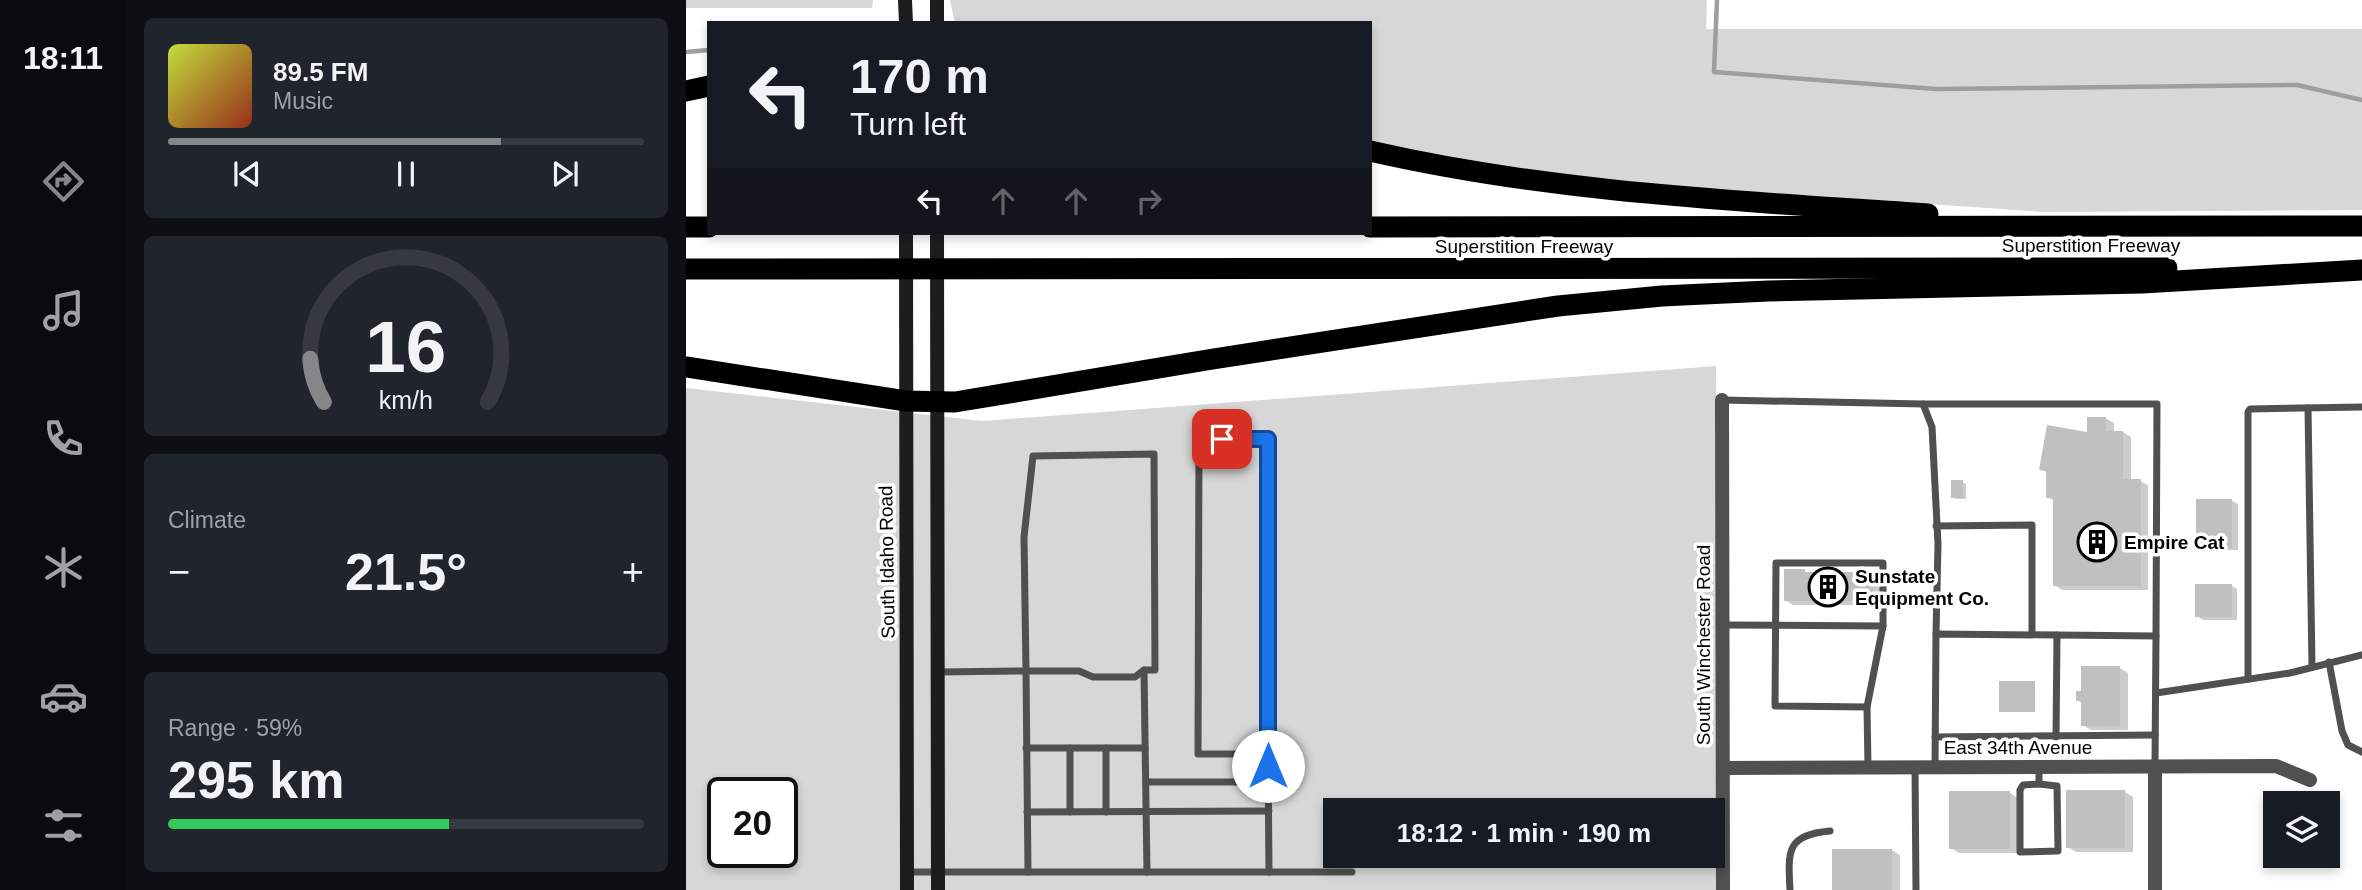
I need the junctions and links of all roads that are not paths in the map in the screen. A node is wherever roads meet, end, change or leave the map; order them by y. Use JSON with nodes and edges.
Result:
{"nodes":[{"id":1,"x":905,"y":0,"type":"edge"},
{"id":2,"x":937,"y":0,"type":"edge"},
{"id":3,"x":906,"y":21,"type":"edge"},
{"id":4,"x":937,"y":21,"type":"edge"},
{"id":5,"x":707,"y":86,"type":"edge"},
{"id":6,"x":686,"y":91,"type":"edge"},
{"id":7,"x":1372,"y":151,"type":"edge"},
{"id":8,"x":2362,"y":226,"type":"edge"},
{"id":9,"x":686,"y":227,"type":"edge"},
{"id":10,"x":707,"y":227,"type":"edge"},
{"id":11,"x":1372,"y":227,"type":"edge"},
{"id":12,"x":2074,"y":227,"type":"junction"},
{"id":13,"x":906,"y":235,"type":"edge"},
{"id":14,"x":937,"y":235,"type":"edge"},
{"id":15,"x":686,"y":269,"type":"edge"},
{"id":16,"x":2362,"y":269,"type":"edge"},
{"id":17,"x":686,"y":367,"type":"edge"},
{"id":18,"x":1722,"y":400,"type":"joint"},
{"id":19,"x":906,"y":401,"type":"junction"},
{"id":20,"x":937,"y":402,"type":"junction"},
{"id":21,"x":1923,"y":404,"type":"junction"},
{"id":22,"x":2362,"y":407,"type":"edge"},
{"id":23,"x":2308,"y":408,"type":"junction"},
{"id":24,"x":1936,"y":526,"type":"junction"},
{"id":25,"x":1723,"y":625,"type":"junction"},
{"id":26,"x":1776,"y":625,"type":"junction"},
{"id":27,"x":1883,"y":626,"type":"junction"},
{"id":28,"x":1936,"y":634,"type":"junction"},
{"id":29,"x":2032,"y":634,"type":"junction"},
{"id":30,"x":2057,"y":635,"type":"junction"},
{"id":31,"x":2156,"y":636,"type":"junction"},
{"id":32,"x":2362,"y":655,"type":"edge"},
{"id":33,"x":2329,"y":662,"type":"junction"},
{"id":34,"x":2312,"y":667,"type":"junction"},
{"id":35,"x":1144,"y":670,"type":"junction"},
{"id":36,"x":1026,"y":671,"type":"junction"},
{"id":37,"x":938,"y":672,"type":"junction"},
{"id":38,"x":2248,"y":679,"type":"junction"},
{"id":39,"x":2155,"y":693,"type":"junction"},
{"id":40,"x":1867,"y":707,"type":"junction"},
{"id":41,"x":2155,"y":735,"type":"junction"},
{"id":42,"x":1935,"y":737,"type":"junction"},
{"id":43,"x":2056,"y":737,"type":"junction"},
{"id":44,"x":1026,"y":748,"type":"junction"},
{"id":45,"x":1070,"y":748,"type":"junction"},
{"id":46,"x":1106,"y":748,"type":"junction"},
{"id":47,"x":1145,"y":748,"type":"junction"},
{"id":48,"x":2362,"y":752,"type":"edge"},
{"id":49,"x":1268,"y":754,"type":"junction"},
{"id":50,"x":2155,"y":766,"type":"junction"},
{"id":51,"x":1868,"y":767,"type":"junction"},
{"id":52,"x":1916,"y":767,"type":"junction"},
{"id":53,"x":1935,"y":767,"type":"junction"},
{"id":54,"x":2039,"y":767,"type":"junction"},
{"id":55,"x":1723,"y":768,"type":"junction"},
{"id":56,"x":2309,"y":780,"type":"dead end"},
{"id":57,"x":1146,"y":782,"type":"junction"},
{"id":58,"x":1269,"y":782,"type":"junction"},
{"id":59,"x":2039,"y":784,"type":"junction"},
{"id":60,"x":1269,"y":811,"type":"junction"},
{"id":61,"x":1027,"y":812,"type":"junction"},
{"id":62,"x":1070,"y":812,"type":"junction"},
{"id":63,"x":1106,"y":812,"type":"junction"},
{"id":64,"x":1146,"y":812,"type":"junction"},
{"id":65,"x":1830,"y":831,"type":"dead end"},
{"id":66,"x":907,"y":872,"type":"junction"},
{"id":67,"x":938,"y":872,"type":"junction"},
{"id":68,"x":1028,"y":872,"type":"junction"},
{"id":69,"x":1147,"y":872,"type":"junction"},
{"id":70,"x":1269,"y":872,"type":"junction"},
{"id":71,"x":1352,"y":872,"type":"dead end"},
{"id":72,"x":907,"y":890,"type":"edge"},
{"id":73,"x":938,"y":890,"type":"edge"},
{"id":74,"x":1724,"y":890,"type":"edge"},
{"id":75,"x":1790,"y":890,"type":"edge"},
{"id":76,"x":1916,"y":890,"type":"edge"},
{"id":77,"x":2155,"y":890,"type":"edge"}],
"edges":[{"from":1,"to":3,"type":"main road"},
{"from":2,"to":4,"type":"main road"},
{"from":5,"to":6,"type":"highway"},
{"from":7,"to":12,"type":"highway"},
{"from":8,"to":12,"type":"highway","name":"Superstition Freeway"},
{"from":9,"to":10,"type":"highway"},
{"from":11,"to":12,"type":"highway","name":"Superstition Freeway"},
{"from":13,"to":19,"type":"main road","name":"South Idaho Road"},
{"from":14,"to":20,"type":"main road"},
{"from":15,"to":16,"type":"highway","name":"Superstition Freeway"},
{"from":16,"to":20,"type":"highway"},
{"from":17,"to":19,"type":"highway"},
{"from":18,"to":21,"type":"lane"},
{"from":18,"to":25,"type":"street","name":"South Winchester Road"},
{"from":19,"to":20,"type":"highway"},
{"from":19,"to":66,"type":"main road","name":"South Idaho Road"},
{"from":20,"to":37,"type":"main road"},
{"from":21,"to":24,"type":"lane"},
{"from":21,"to":31,"type":"lane"},
{"from":22,"to":23,"type":"lane"},
{"from":23,"to":34,"type":"lane"},
{"from":23,"to":38,"type":"lane"},
{"from":24,"to":28,"type":"lane"},
{"from":24,"to":29,"type":"lane"},
{"from":25,"to":26,"type":"lane"},
{"from":25,"to":55,"type":"street","name":"South Winchester Road"},
{"from":26,"to":27,"type":"lane"},
{"from":26,"to":27,"type":"lane"},
{"from":26,"to":40,"type":"lane"},
{"from":27,"to":40,"type":"lane"},
{"from":28,"to":29,"type":"lane"},
{"from":28,"to":42,"type":"lane"},
{"from":29,"to":30,"type":"lane"},
{"from":30,"to":31,"type":"lane"},
{"from":30,"to":43,"type":"lane"},
{"from":31,"to":39,"type":"lane"},
{"from":32,"to":33,"type":"lane"},
{"from":33,"to":34,"type":"lane"},
{"from":33,"to":48,"type":"lane"},
{"from":34,"to":38,"type":"lane"},
{"from":35,"to":36,"type":"lane"},
{"from":35,"to":36,"type":"lane"},
{"from":35,"to":47,"type":"lane"},
{"from":36,"to":37,"type":"lane"},
{"from":36,"to":44,"type":"lane"},
{"from":37,"to":67,"type":"main road"},
{"from":38,"to":39,"type":"lane"},
{"from":39,"to":41,"type":"lane"},
{"from":40,"to":51,"type":"lane"},
{"from":41,"to":43,"type":"lane"},
{"from":41,"to":50,"type":"lane"},
{"from":42,"to":43,"type":"lane"},
{"from":42,"to":53,"type":"lane"},
{"from":44,"to":45,"type":"lane"},
{"from":44,"to":61,"type":"lane"},
{"from":45,"to":46,"type":"lane"},
{"from":45,"to":62,"type":"lane"},
{"from":46,"to":47,"type":"lane"},
{"from":46,"to":63,"type":"lane"},
{"from":47,"to":57,"type":"lane"},
{"from":49,"to":49,"type":"lane"},
{"from":49,"to":58,"type":"lane"},
{"from":50,"to":54,"type":"street","name":"East 34th Avenue"},
{"from":50,"to":56,"type":"street","name":"East 34th Avenue"},
{"from":50,"to":77,"type":"street"},
{"from":51,"to":52,"type":"street","name":"East 34th Avenue"},
{"from":51,"to":55,"type":"street","name":"East 34th Avenue"},
{"from":52,"to":53,"type":"street","name":"East 34th Avenue"},
{"from":52,"to":76,"type":"lane"},
{"from":53,"to":54,"type":"street","name":"East 34th Avenue"},
{"from":54,"to":59,"type":"lane"},
{"from":55,"to":74,"type":"street","name":"South Winchester Road"},
{"from":57,"to":58,"type":"lane"},
{"from":57,"to":64,"type":"lane"},
{"from":58,"to":60,"type":"lane"},
{"from":59,"to":59,"type":"lane"},
{"from":60,"to":64,"type":"lane"},
{"from":60,"to":70,"type":"lane"},
{"from":61,"to":62,"type":"lane"},
{"from":61,"to":68,"type":"lane"},
{"from":62,"to":63,"type":"lane"},
{"from":63,"to":64,"type":"lane"},
{"from":64,"to":69,"type":"lane"},
{"from":65,"to":75,"type":"lane"},
{"from":66,"to":67,"type":"lane"},
{"from":66,"to":72,"type":"main road","name":"South Idaho Road"},
{"from":67,"to":68,"type":"lane"},
{"from":67,"to":73,"type":"main road"},
{"from":68,"to":69,"type":"lane"},
{"from":69,"to":70,"type":"lane"},
{"from":70,"to":71,"type":"lane"}]}
